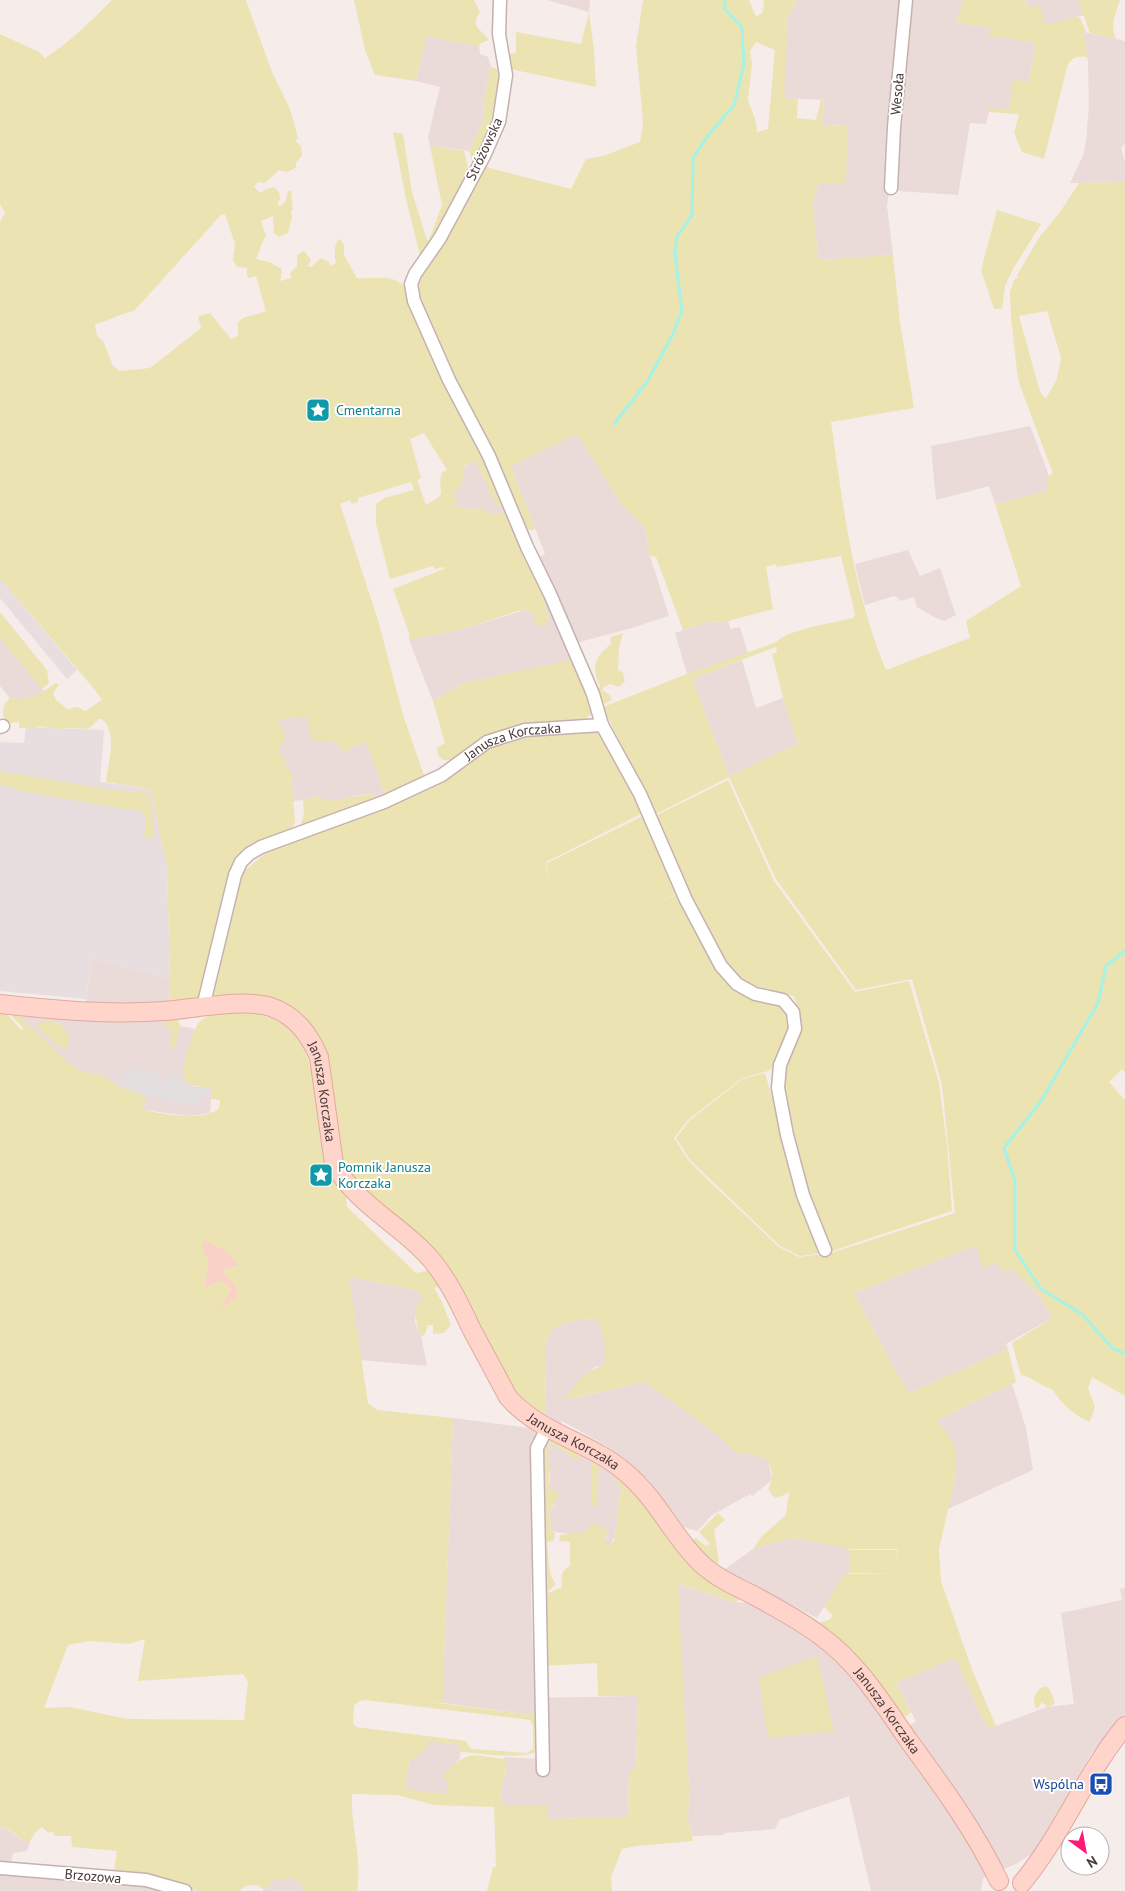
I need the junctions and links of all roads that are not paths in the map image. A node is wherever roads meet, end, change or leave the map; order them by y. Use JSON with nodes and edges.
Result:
{"nodes":[{"id":1,"x":500,"y":0,"type":"edge"},
{"id":2,"x":906,"y":0,"type":"edge"},
{"id":3,"x":891,"y":188,"type":"dead end"},
{"id":4,"x":602,"y":725,"type":"junction"},
{"id":5,"x":0,"y":1004,"type":"edge"},
{"id":6,"x":203,"y":1007,"type":"junction"},
{"id":7,"x":825,"y":1250,"type":"dead end"},
{"id":8,"x":547,"y":1428,"type":"junction"},
{"id":9,"x":1125,"y":1726,"type":"edge"},
{"id":10,"x":543,"y":1770,"type":"dead end"},
{"id":11,"x":0,"y":1868,"type":"edge"},
{"id":12,"x":995,"y":1886,"type":"edge"},
{"id":13,"x":1024,"y":1887,"type":"edge"},
{"id":14,"x":185,"y":1891,"type":"edge"}],
"edges":[{"from":1,"to":4,"type":"street","name":"Stróżowska"},
{"from":2,"to":3,"type":"street","name":"Wesoła"},
{"from":4,"to":6,"type":"street","name":"Janusza Korczaka"},
{"from":4,"to":7,"type":"street"},
{"from":5,"to":6,"type":"street","name":"Janusza Korczaka"},
{"from":6,"to":8,"type":"street","name":"Janusza Korczaka"},
{"from":8,"to":10,"type":"street"},
{"from":8,"to":12,"type":"street","name":"Janusza Korczaka"},
{"from":9,"to":13,"type":"street"},
{"from":11,"to":14,"type":"street","name":"Brzozowa"},
{"from":12,"to":13,"type":"street"}]}
